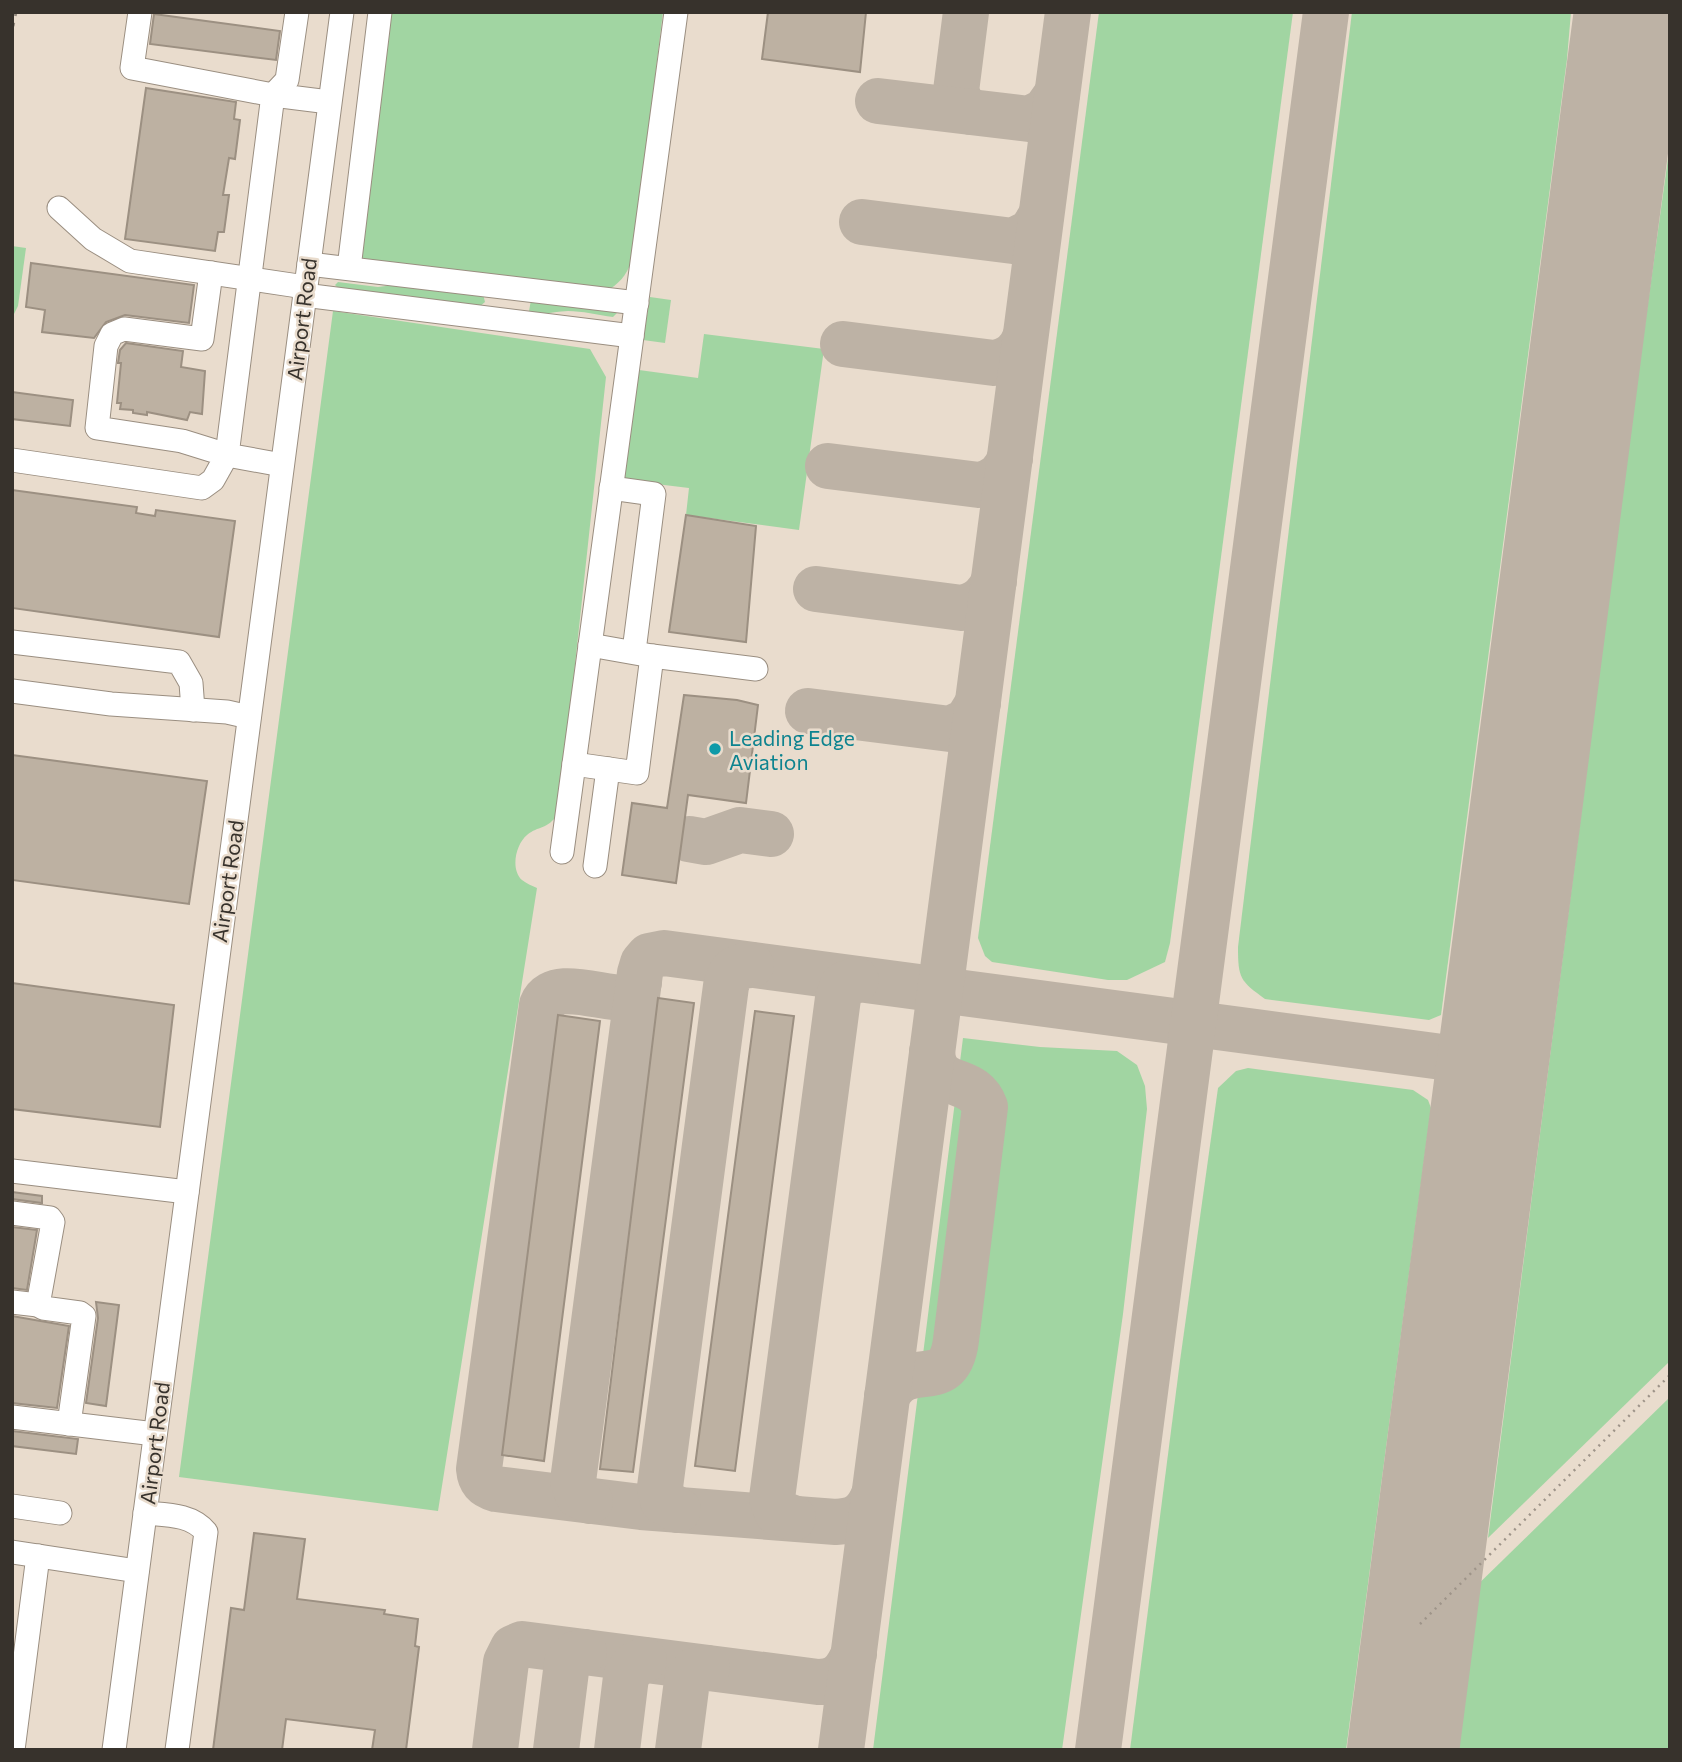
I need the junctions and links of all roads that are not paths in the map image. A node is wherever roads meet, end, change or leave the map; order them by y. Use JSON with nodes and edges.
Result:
{"nodes":[{"id":1,"x":140,"y":12,"type":"edge"},
{"id":2,"x":297,"y":12,"type":"edge"},
{"id":3,"x":342,"y":12,"type":"edge"},
{"id":4,"x":380,"y":12,"type":"edge"},
{"id":5,"x":676,"y":12,"type":"edge"},
{"id":6,"x":273,"y":95,"type":"junction"},
{"id":7,"x":329,"y":102,"type":"junction"},
{"id":8,"x":59,"y":208,"type":"dead end"},
{"id":9,"x":309,"y":264,"type":"junction"},
{"id":10,"x":349,"y":268,"type":"junction"},
{"id":11,"x":211,"y":273,"type":"junction"},
{"id":12,"x":249,"y":279,"type":"junction"},
{"id":13,"x":305,"y":291,"type":"junction"},
{"id":14,"x":637,"y":303,"type":"junction"},
{"id":15,"x":632,"y":336,"type":"junction"},
{"id":16,"x":227,"y":456,"type":"junction"},
{"id":17,"x":12,"y":460,"type":"edge"},
{"id":18,"x":282,"y":465,"type":"junction"},
{"id":19,"x":611,"y":488,"type":"junction"},
{"id":20,"x":12,"y":642,"type":"edge"},
{"id":21,"x":590,"y":645,"type":"junction"},
{"id":22,"x":643,"y":653,"type":"junction"},
{"id":23,"x":757,"y":668,"type":"dead end"},
{"id":24,"x":12,"y":691,"type":"edge"},
{"id":25,"x":193,"y":710,"type":"junction"},
{"id":26,"x":249,"y":717,"type":"junction"},
{"id":27,"x":574,"y":764,"type":"junction"},
{"id":28,"x":608,"y":769,"type":"junction"},
{"id":29,"x":562,"y":852,"type":"dead end"},
{"id":30,"x":595,"y":866,"type":"dead end"},
{"id":31,"x":12,"y":1171,"type":"edge"},
{"id":32,"x":187,"y":1192,"type":"junction"},
{"id":33,"x":12,"y":1213,"type":"edge"},
{"id":34,"x":12,"y":1302,"type":"edge"},
{"id":35,"x":38,"y":1305,"type":"junction"},
{"id":36,"x":12,"y":1417,"type":"edge"},
{"id":37,"x":69,"y":1424,"type":"junction"},
{"id":38,"x":155,"y":1434,"type":"junction"},
{"id":39,"x":12,"y":1506,"type":"edge"},
{"id":40,"x":60,"y":1513,"type":"dead end"},
{"id":41,"x":145,"y":1513,"type":"junction"},
{"id":42,"x":12,"y":1552,"type":"edge"},
{"id":43,"x":38,"y":1556,"type":"junction"},
{"id":44,"x":137,"y":1571,"type":"junction"},
{"id":45,"x":13,"y":1750,"type":"edge"},
{"id":46,"x":114,"y":1750,"type":"edge"},
{"id":47,"x":177,"y":1750,"type":"edge"}],
"edges":[{"from":1,"to":6,"type":"street"},
{"from":2,"to":6,"type":"street"},
{"from":3,"to":7,"type":"street","name":"Airport Road"},
{"from":4,"to":10,"type":"street"},
{"from":5,"to":14,"type":"street"},
{"from":6,"to":7,"type":"street"},
{"from":6,"to":12,"type":"street"},
{"from":7,"to":9,"type":"street","name":"Airport Road"},
{"from":8,"to":11,"type":"street"},
{"from":9,"to":10,"type":"street"},
{"from":9,"to":13,"type":"street","name":"Airport Road"},
{"from":10,"to":14,"type":"street"},
{"from":11,"to":12,"type":"street"},
{"from":11,"to":16,"type":"street"},
{"from":12,"to":13,"type":"street"},
{"from":12,"to":16,"type":"street"},
{"from":13,"to":15,"type":"street"},
{"from":13,"to":18,"type":"street","name":"Airport Road"},
{"from":14,"to":15,"type":"street"},
{"from":15,"to":19,"type":"street"},
{"from":16,"to":17,"type":"street"},
{"from":16,"to":18,"type":"street"},
{"from":18,"to":26,"type":"street","name":"Airport Road"},
{"from":19,"to":21,"type":"street"},
{"from":19,"to":22,"type":"street"},
{"from":20,"to":25,"type":"street"},
{"from":21,"to":22,"type":"street"},
{"from":21,"to":27,"type":"street"},
{"from":22,"to":23,"type":"street"},
{"from":22,"to":28,"type":"street"},
{"from":24,"to":25,"type":"street"},
{"from":25,"to":26,"type":"street"},
{"from":26,"to":32,"type":"street","name":"Airport Road"},
{"from":27,"to":28,"type":"street"},
{"from":27,"to":29,"type":"street"},
{"from":28,"to":30,"type":"street"},
{"from":31,"to":32,"type":"street"},
{"from":32,"to":38,"type":"street","name":"Airport Road"},
{"from":33,"to":35,"type":"street"},
{"from":34,"to":35,"type":"street"},
{"from":35,"to":37,"type":"street"},
{"from":36,"to":37,"type":"street"},
{"from":37,"to":38,"type":"street"},
{"from":38,"to":41,"type":"street","name":"Airport Road"},
{"from":39,"to":40,"type":"street"},
{"from":41,"to":44,"type":"street","name":"Airport Road"},
{"from":41,"to":47,"type":"street"},
{"from":42,"to":43,"type":"street"},
{"from":43,"to":44,"type":"street"},
{"from":43,"to":45,"type":"street"},
{"from":44,"to":46,"type":"street","name":"Airport Road"}]}
